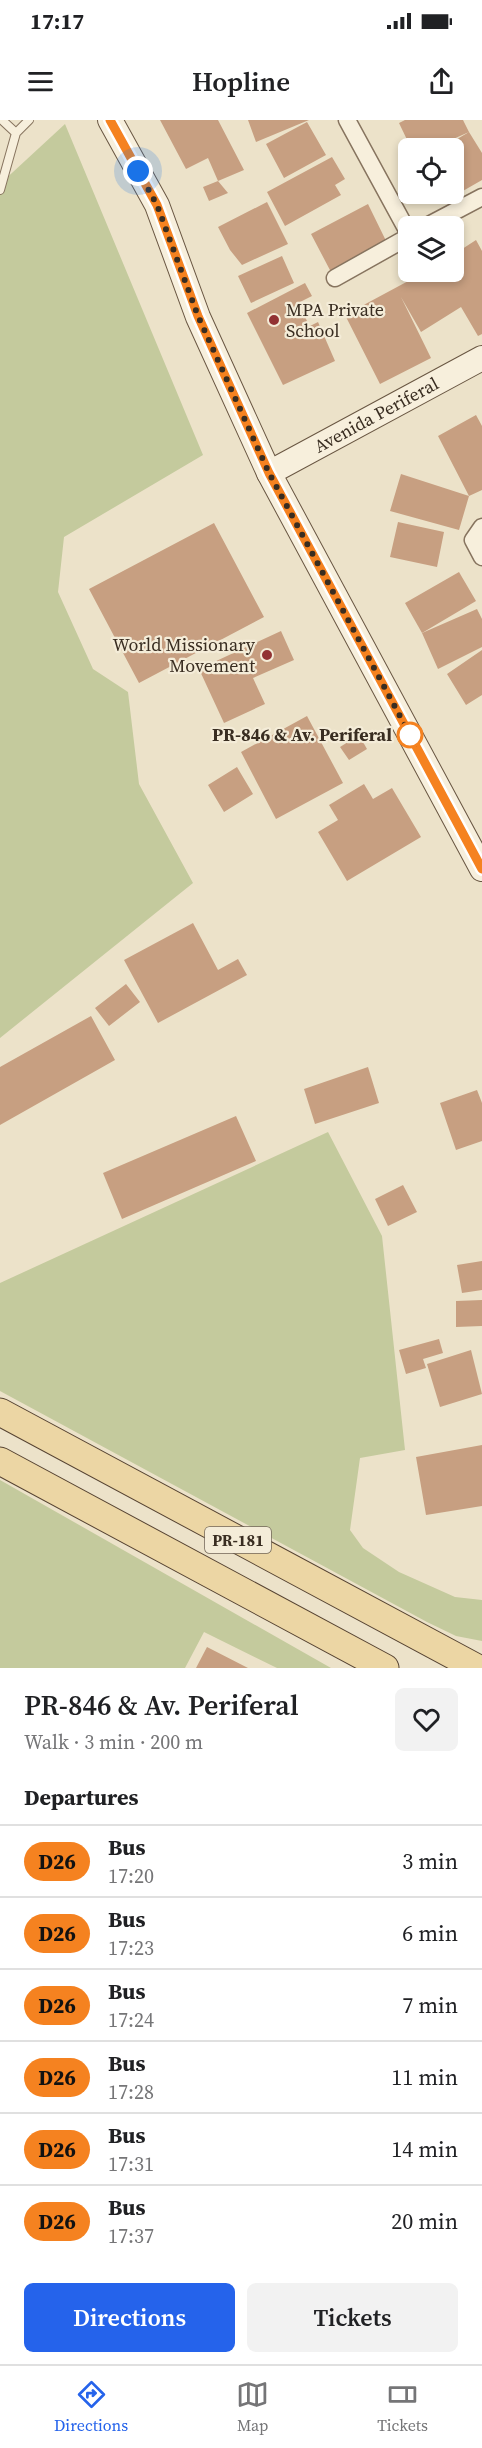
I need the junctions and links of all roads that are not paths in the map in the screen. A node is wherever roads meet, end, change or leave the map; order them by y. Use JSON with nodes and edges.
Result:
{"nodes":[{"id":1,"x":2,"y":120,"type":"edge"},
{"id":2,"x":29,"y":120,"type":"edge"},
{"id":3,"x":110,"y":120,"type":"edge"},
{"id":4,"x":348,"y":120,"type":"edge"},
{"id":5,"x":16,"y":134,"type":"junction"},
{"id":6,"x":2,"y":173,"type":"edge"},
{"id":7,"x":0,"y":190,"type":"edge"},
{"id":8,"x":482,"y":197,"type":"edge"},
{"id":9,"x":399,"y":216,"type":"edge"},
{"id":10,"x":446,"y":216,"type":"edge"},
{"id":11,"x":398,"y":243,"type":"edge"},
{"id":12,"x":335,"y":278,"type":"dead end"},
{"id":13,"x":482,"y":358,"type":"edge"},
{"id":14,"x":269,"y":473,"type":"junction"},
{"id":15,"x":482,"y":527,"type":"edge"},
{"id":16,"x":482,"y":557,"type":"edge"},
{"id":17,"x":482,"y":869,"type":"edge"},
{"id":18,"x":0,"y":1412,"type":"edge"},
{"id":19,"x":0,"y":1461,"type":"edge"},
{"id":20,"x":474,"y":1662,"type":"edge"},
{"id":21,"x":385,"y":1668,"type":"edge"}],
"edges":[{"from":1,"to":5,"type":"lane"},
{"from":2,"to":5,"type":"lane"},
{"from":3,"to":14,"type":"street"},
{"from":4,"to":9,"type":"street"},
{"from":5,"to":6,"type":"lane"},
{"from":6,"to":7,"type":"lane"},
{"from":8,"to":10,"type":"street"},
{"from":11,"to":12,"type":"street"},
{"from":13,"to":14,"type":"street","name":"Avenida Periferal"},
{"from":14,"to":17,"type":"street"},
{"from":15,"to":16,"type":"street"},
{"from":18,"to":20,"type":"main road","number":"PR-181"},
{"from":19,"to":21,"type":"main road","number":"PR-181"}]}
